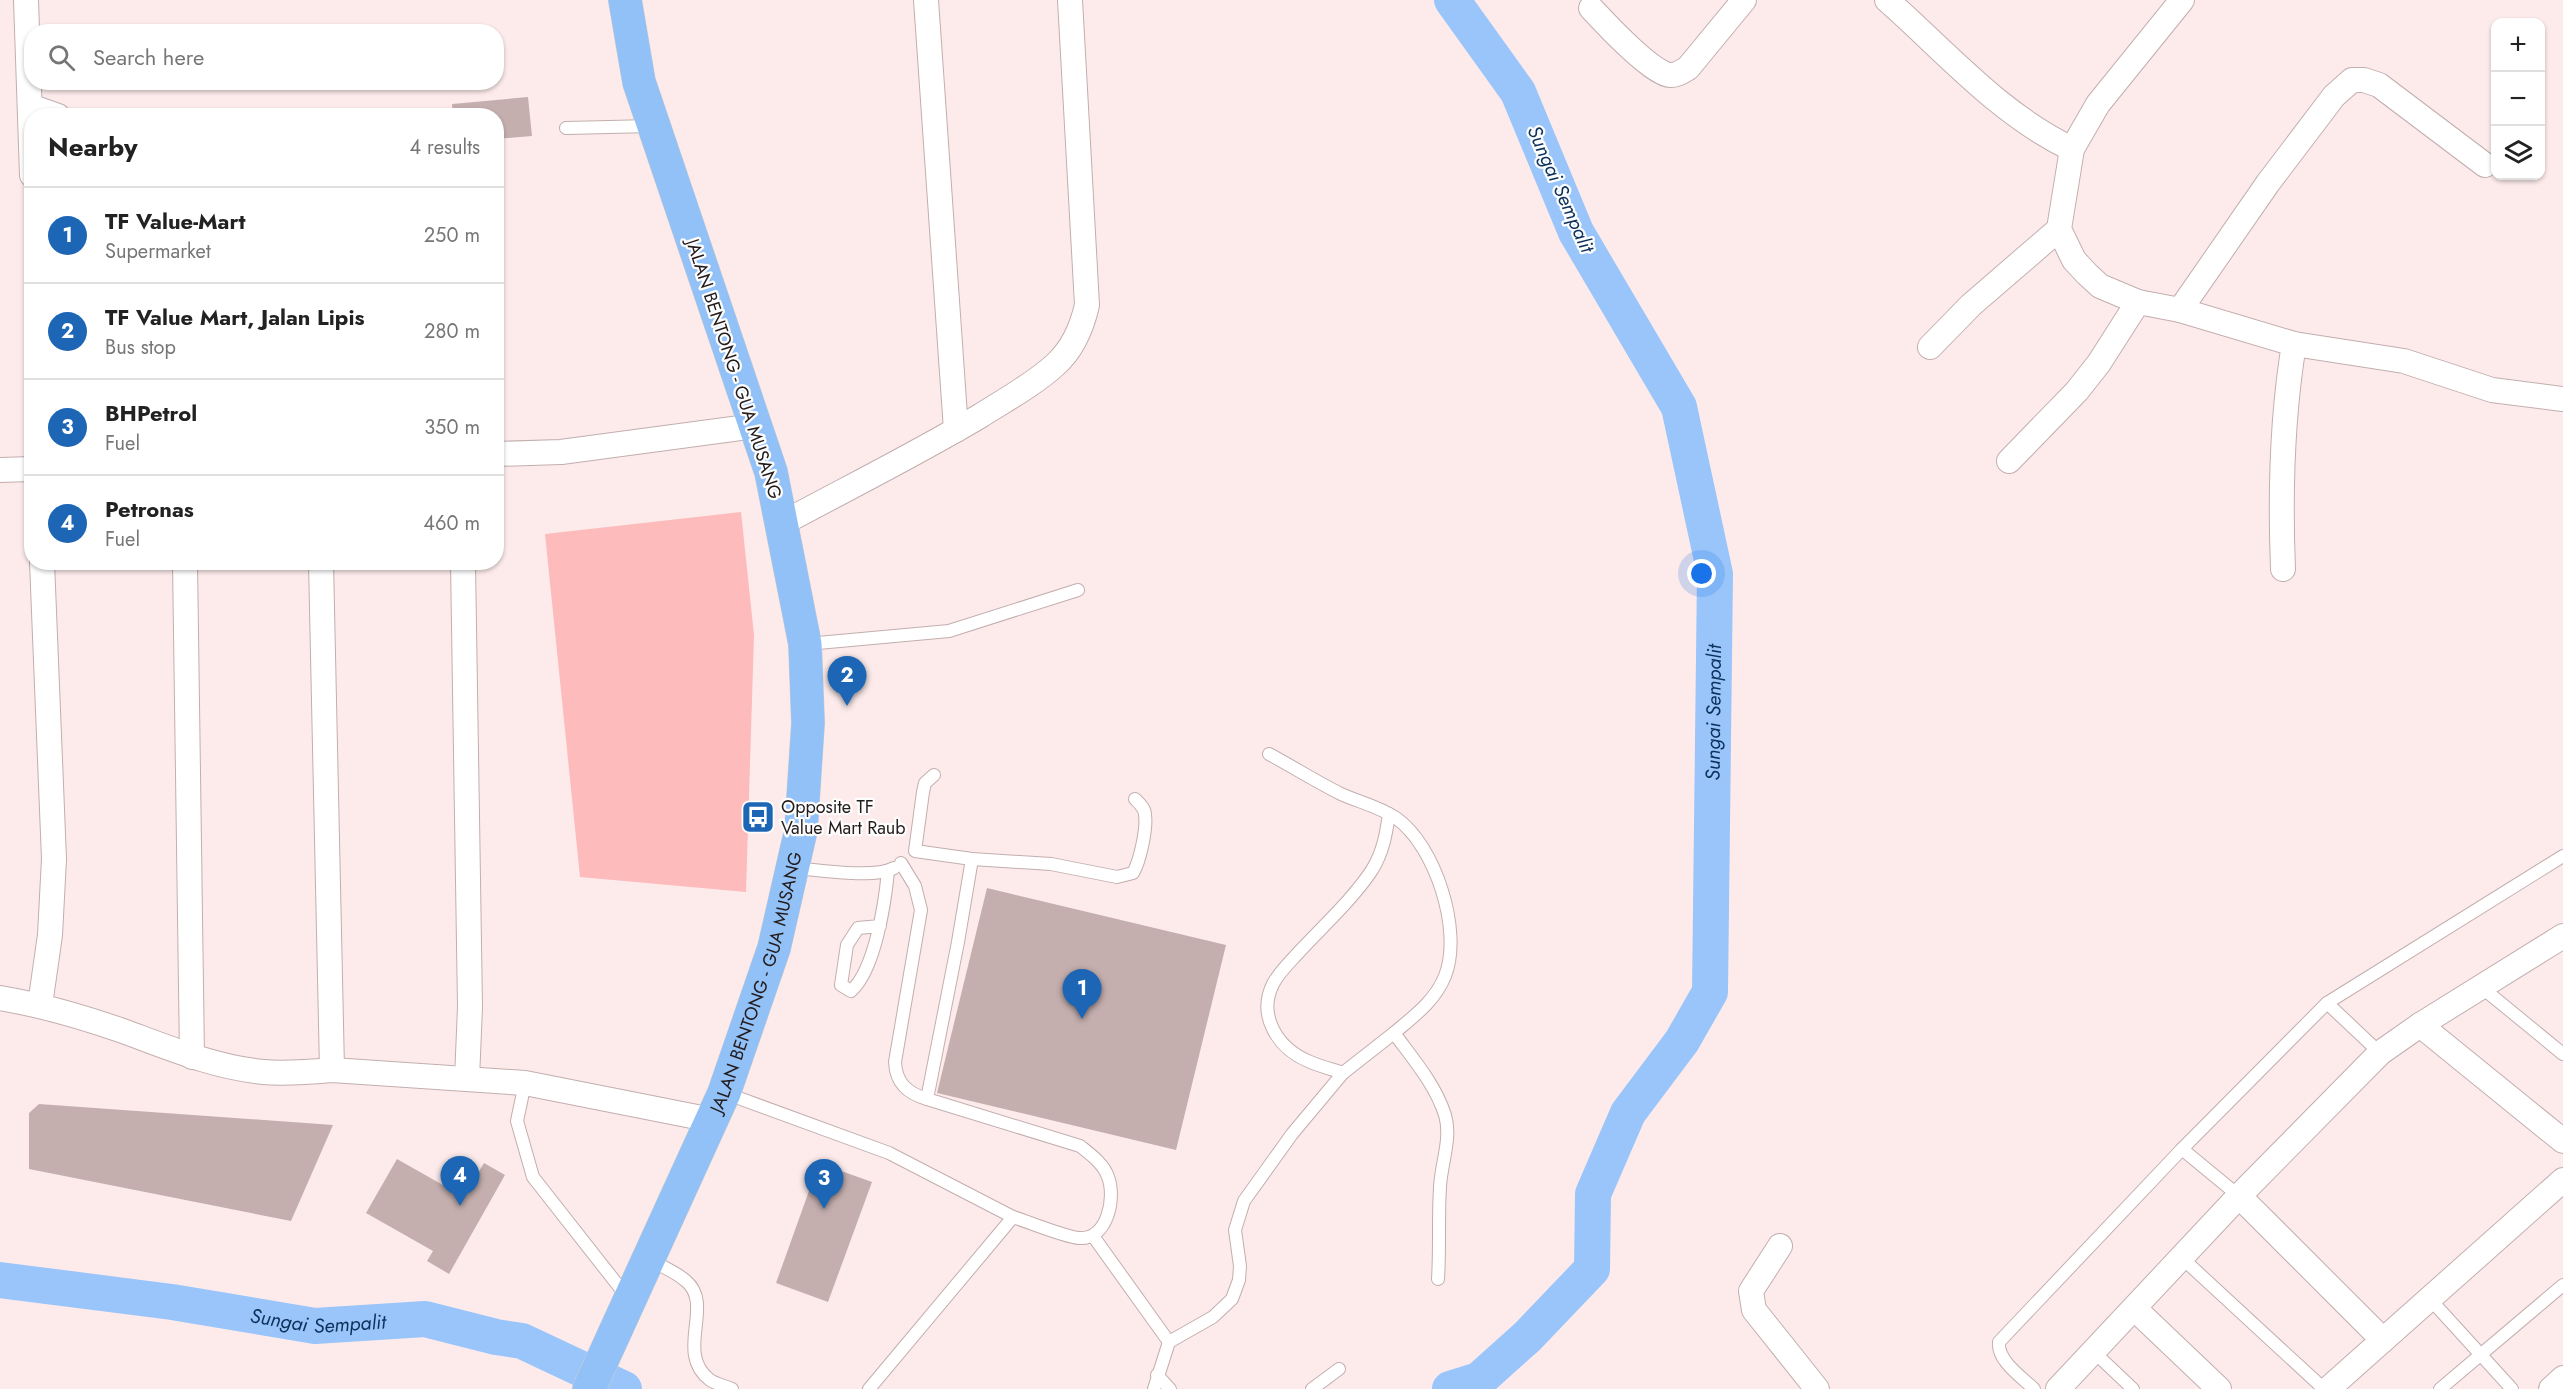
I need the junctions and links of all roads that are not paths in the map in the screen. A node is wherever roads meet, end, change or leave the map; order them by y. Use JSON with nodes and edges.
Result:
{"nodes":[{"id":1,"x":26,"y":0,"type":"edge"},
{"id":2,"x":625,"y":0,"type":"edge"},
{"id":3,"x":926,"y":0,"type":"edge"},
{"id":4,"x":1070,"y":0,"type":"edge"},
{"id":5,"x":1744,"y":0,"type":"edge"},
{"id":6,"x":1887,"y":0,"type":"edge"},
{"id":7,"x":2182,"y":0,"type":"edge"},
{"id":8,"x":1591,"y":8,"type":"dead end"},
{"id":9,"x":27,"y":24,"type":"edge"},
{"id":10,"x":29,"y":90,"type":"edge"},
{"id":11,"x":30,"y":106,"type":"joint"},
{"id":12,"x":36,"y":108,"type":"edge"},
{"id":13,"x":654,"y":126,"type":"junction"},
{"id":14,"x":566,"y":128,"type":"dead end"},
{"id":15,"x":2072,"y":149,"type":"junction"},
{"id":16,"x":2485,"y":165,"type":"dead end"},
{"id":17,"x":2059,"y":229,"type":"junction"},
{"id":18,"x":2138,"y":303,"type":"junction"},
{"id":19,"x":2180,"y":310,"type":"junction"},
{"id":20,"x":2294,"y":344,"type":"junction"},
{"id":21,"x":1930,"y":347,"type":"dead end"},
{"id":22,"x":2563,"y":399,"type":"edge"},
{"id":23,"x":755,"y":426,"type":"junction"},
{"id":24,"x":956,"y":430,"type":"junction"},
{"id":25,"x":504,"y":454,"type":"edge"},
{"id":26,"x":2009,"y":461,"type":"dead end"},
{"id":27,"x":24,"y":468,"type":"edge"},
{"id":28,"x":0,"y":470,"type":"edge"},
{"id":29,"x":783,"y":523,"type":"junction"},
{"id":30,"x":2283,"y":569,"type":"dead end"},
{"id":31,"x":42,"y":570,"type":"edge"},
{"id":32,"x":185,"y":570,"type":"edge"},
{"id":33,"x":321,"y":570,"type":"edge"},
{"id":34,"x":463,"y":570,"type":"edge"},
{"id":35,"x":1078,"y":590,"type":"dead end"},
{"id":36,"x":805,"y":644,"type":"junction"},
{"id":37,"x":1269,"y":754,"type":"dead end"},
{"id":38,"x":934,"y":775,"type":"dead end"},
{"id":39,"x":1135,"y":798,"type":"dead end"},
{"id":40,"x":1389,"y":814,"type":"junction"},
{"id":41,"x":915,"y":851,"type":"junction"},
{"id":42,"x":2563,"y":856,"type":"edge"},
{"id":43,"x":972,"y":859,"type":"junction"},
{"id":44,"x":901,"y":863,"type":"junction"},
{"id":45,"x":791,"y":868,"type":"junction"},
{"id":46,"x":888,"y":871,"type":"junction"},
{"id":47,"x":880,"y":926,"type":"junction"},
{"id":48,"x":2560,"y":943,"type":"edge"},
{"id":49,"x":2480,"y":986,"type":"junction"},
{"id":50,"x":0,"y":998,"type":"edge"},
{"id":51,"x":2326,"y":1003,"type":"junction"},
{"id":52,"x":40,"y":1005,"type":"junction"},
{"id":53,"x":2420,"y":1024,"type":"junction"},
{"id":54,"x":1394,"y":1034,"type":"junction"},
{"id":55,"x":2380,"y":1053,"type":"junction"},
{"id":56,"x":2563,"y":1054,"type":"edge"},
{"id":57,"x":192,"y":1057,"type":"junction"},
{"id":58,"x":332,"y":1070,"type":"junction"},
{"id":59,"x":1342,"y":1073,"type":"junction"},
{"id":60,"x":467,"y":1079,"type":"junction"},
{"id":61,"x":525,"y":1083,"type":"junction"},
{"id":62,"x":927,"y":1099,"type":"junction"},
{"id":63,"x":718,"y":1106,"type":"junction"},
{"id":64,"x":2563,"y":1141,"type":"edge"},
{"id":65,"x":2182,"y":1149,"type":"junction"},
{"id":66,"x":2563,"y":1179,"type":"edge"},
{"id":67,"x":2239,"y":1196,"type":"junction"},
{"id":68,"x":1013,"y":1216,"type":"junction"},
{"id":69,"x":1093,"y":1236,"type":"junction"},
{"id":70,"x":1780,"y":1246,"type":"dead end"},
{"id":71,"x":2182,"y":1258,"type":"junction"},
{"id":72,"x":649,"y":1259,"type":"junction"},
{"id":73,"x":1438,"y":1279,"type":"dead end"},
{"id":74,"x":2563,"y":1285,"type":"edge"},
{"id":75,"x":2430,"y":1299,"type":"junction"},
{"id":76,"x":630,"y":1301,"type":"junction"},
{"id":77,"x":2135,"y":1309,"type":"junction"},
{"id":78,"x":2383,"y":1340,"type":"junction"},
{"id":79,"x":1169,"y":1342,"type":"junction"},
{"id":80,"x":2094,"y":1352,"type":"junction"},
{"id":81,"x":2481,"y":1355,"type":"junction"},
{"id":82,"x":1339,"y":1369,"type":"dead end"},
{"id":83,"x":1157,"y":1375,"type":"junction"},
{"id":84,"x":2563,"y":1378,"type":"edge"},
{"id":85,"x":589,"y":1389,"type":"edge"},
{"id":86,"x":732,"y":1389,"type":"edge"},
{"id":87,"x":869,"y":1389,"type":"edge"},
{"id":88,"x":1154,"y":1389,"type":"edge"},
{"id":89,"x":1170,"y":1389,"type":"edge"},
{"id":90,"x":1312,"y":1389,"type":"edge"},
{"id":91,"x":1817,"y":1389,"type":"edge"},
{"id":92,"x":2034,"y":1389,"type":"edge"},
{"id":93,"x":2058,"y":1389,"type":"edge"},
{"id":94,"x":2133,"y":1389,"type":"edge"},
{"id":95,"x":2219,"y":1389,"type":"edge"},
{"id":96,"x":2324,"y":1389,"type":"edge"},
{"id":97,"x":2328,"y":1389,"type":"edge"},
{"id":98,"x":2440,"y":1389,"type":"edge"},
{"id":99,"x":2512,"y":1389,"type":"edge"},
{"id":100,"x":2551,"y":1389,"type":"edge"}],
"edges":[{"from":1,"to":9,"type":"street"},
{"from":2,"to":13,"type":"main road","name":"JALAN BENTONG - GUA MUSANG"},
{"from":3,"to":24,"type":"street"},
{"from":4,"to":24,"type":"street"},
{"from":5,"to":8,"type":"street"},
{"from":6,"to":15,"type":"street"},
{"from":7,"to":15,"type":"street"},
{"from":10,"to":11,"type":"street"},
{"from":11,"to":12,"type":"street"},
{"from":13,"to":14,"type":"lane"},
{"from":13,"to":23,"type":"main road","name":"JALAN BENTONG - GUA MUSANG"},
{"from":15,"to":17,"type":"street"},
{"from":16,"to":19,"type":"street"},
{"from":17,"to":18,"type":"street"},
{"from":17,"to":21,"type":"street"},
{"from":18,"to":19,"type":"street"},
{"from":18,"to":26,"type":"street"},
{"from":19,"to":20,"type":"street"},
{"from":20,"to":22,"type":"street"},
{"from":20,"to":30,"type":"street"},
{"from":23,"to":25,"type":"street"},
{"from":23,"to":29,"type":"main road","name":"JALAN BENTONG - GUA MUSANG"},
{"from":24,"to":29,"type":"street"},
{"from":27,"to":28,"type":"street"},
{"from":29,"to":36,"type":"main road","name":"JALAN BENTONG - GUA MUSANG"},
{"from":31,"to":52,"type":"street"},
{"from":32,"to":57,"type":"street"},
{"from":33,"to":58,"type":"street"},
{"from":34,"to":60,"type":"street"},
{"from":35,"to":36,"type":"lane"},
{"from":36,"to":45,"type":"main road","name":"JALAN BENTONG - GUA MUSANG"},
{"from":37,"to":40,"type":"lane"},
{"from":38,"to":41,"type":"lane"},
{"from":39,"to":43,"type":"lane"},
{"from":40,"to":54,"type":"lane"},
{"from":40,"to":59,"type":"lane"},
{"from":41,"to":43,"type":"lane"},
{"from":41,"to":44,"type":"lane"},
{"from":42,"to":51,"type":"lane"},
{"from":43,"to":62,"type":"lane"},
{"from":44,"to":46,"type":"lane"},
{"from":44,"to":62,"type":"lane"},
{"from":45,"to":46,"type":"lane"},
{"from":45,"to":63,"type":"main road","name":"JALAN BENTONG - GUA MUSANG"},
{"from":46,"to":47,"type":"lane"},
{"from":47,"to":47,"type":"lane"},
{"from":48,"to":49,"type":"street"},
{"from":49,"to":53,"type":"street"},
{"from":49,"to":56,"type":"lane"},
{"from":50,"to":52,"type":"street"},
{"from":51,"to":55,"type":"lane"},
{"from":51,"to":65,"type":"lane"},
{"from":52,"to":57,"type":"street"},
{"from":53,"to":55,"type":"street"},
{"from":53,"to":64,"type":"street"},
{"from":54,"to":59,"type":"lane"},
{"from":54,"to":73,"type":"lane"},
{"from":55,"to":67,"type":"street"},
{"from":57,"to":58,"type":"street"},
{"from":58,"to":60,"type":"street"},
{"from":59,"to":79,"type":"lane"},
{"from":60,"to":61,"type":"street"},
{"from":61,"to":63,"type":"street"},
{"from":61,"to":76,"type":"lane"},
{"from":62,"to":69,"type":"lane"},
{"from":63,"to":68,"type":"lane"},
{"from":63,"to":72,"type":"main road","name":"JALAN BENTONG - GUA MUSANG"},
{"from":65,"to":67,"type":"lane"},
{"from":65,"to":92,"type":"lane"},
{"from":66,"to":75,"type":"street"},
{"from":67,"to":71,"type":"street"},
{"from":67,"to":78,"type":"street"},
{"from":68,"to":69,"type":"lane"},
{"from":68,"to":87,"type":"lane"},
{"from":69,"to":79,"type":"lane"},
{"from":70,"to":91,"type":"street"},
{"from":71,"to":77,"type":"street"},
{"from":71,"to":96,"type":"lane"},
{"from":72,"to":76,"type":"main road","name":"JALAN BENTONG - GUA MUSANG"},
{"from":72,"to":86,"type":"lane"},
{"from":74,"to":81,"type":"lane"},
{"from":75,"to":78,"type":"street"},
{"from":75,"to":81,"type":"lane"},
{"from":76,"to":85,"type":"main road","name":"JALAN BENTONG - GUA MUSANG"},
{"from":77,"to":80,"type":"street"},
{"from":77,"to":95,"type":"street"},
{"from":78,"to":97,"type":"street"},
{"from":79,"to":83,"type":"lane"},
{"from":80,"to":93,"type":"street"},
{"from":80,"to":94,"type":"lane"},
{"from":81,"to":98,"type":"lane"},
{"from":81,"to":99,"type":"lane"},
{"from":82,"to":90,"type":"lane"},
{"from":83,"to":88,"type":"lane"},
{"from":83,"to":89,"type":"lane"},
{"from":84,"to":100,"type":"street"}]}
